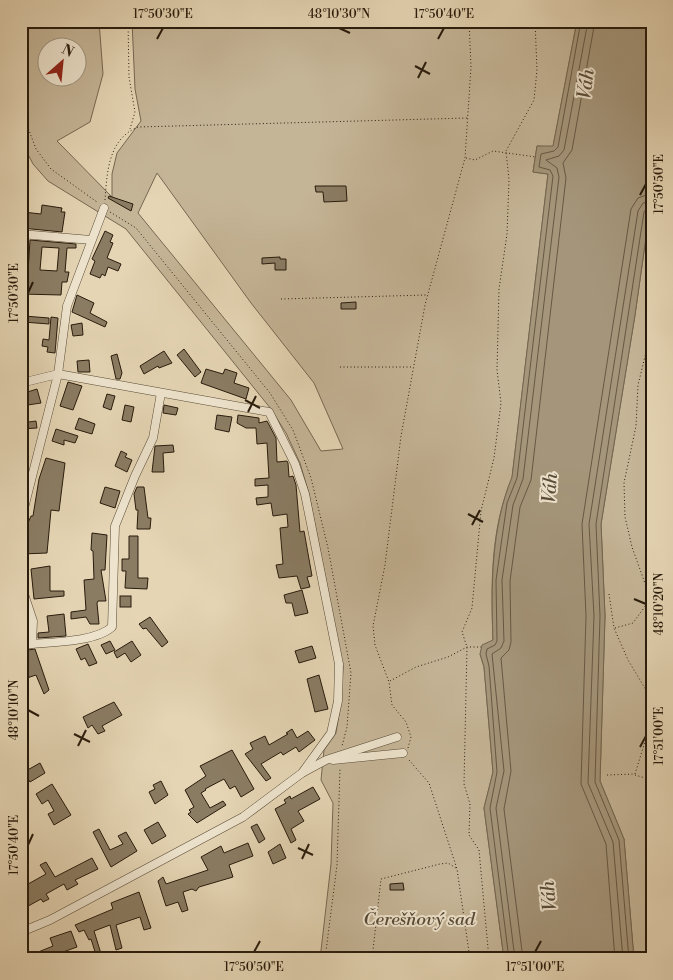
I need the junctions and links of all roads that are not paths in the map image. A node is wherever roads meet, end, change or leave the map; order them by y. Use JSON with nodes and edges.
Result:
{"nodes":[{"id":1,"x":104,"y":208,"type":"road end"},
{"id":2,"x":21,"y":234,"type":"edge"},
{"id":3,"x":91,"y":240,"type":"junction"},
{"id":4,"x":58,"y":374,"type":"junction"},
{"id":5,"x":21,"y":383,"type":"edge"},
{"id":6,"x":161,"y":393,"type":"junction"},
{"id":7,"x":21,"y":520,"type":"edge"},
{"id":8,"x":21,"y":585,"type":"edge"},
{"id":9,"x":32,"y":644,"type":"junction"},
{"id":10,"x":21,"y":645,"type":"edge"},
{"id":11,"x":397,"y":738,"type":"dead end"},
{"id":12,"x":403,"y":753,"type":"road end"},
{"id":13,"x":340,"y":757,"type":"junction"},
{"id":14,"x":302,"y":773,"type":"junction"},
{"id":15,"x":21,"y":932,"type":"edge"}],
"edges":[{"from":1,"to":3,"type":"street"},
{"from":2,"to":3,"type":"street"},
{"from":3,"to":4,"type":"street"},
{"from":4,"to":5,"type":"street"},
{"from":4,"to":6,"type":"street"},
{"from":4,"to":7,"type":"street"},
{"from":6,"to":9,"type":"street"},
{"from":6,"to":14,"type":"street"},
{"from":8,"to":9,"type":"street"},
{"from":9,"to":10,"type":"street"},
{"from":11,"to":13,"type":"street"},
{"from":12,"to":13,"type":"street"},
{"from":13,"to":14,"type":"street"},
{"from":14,"to":15,"type":"street"}]}
